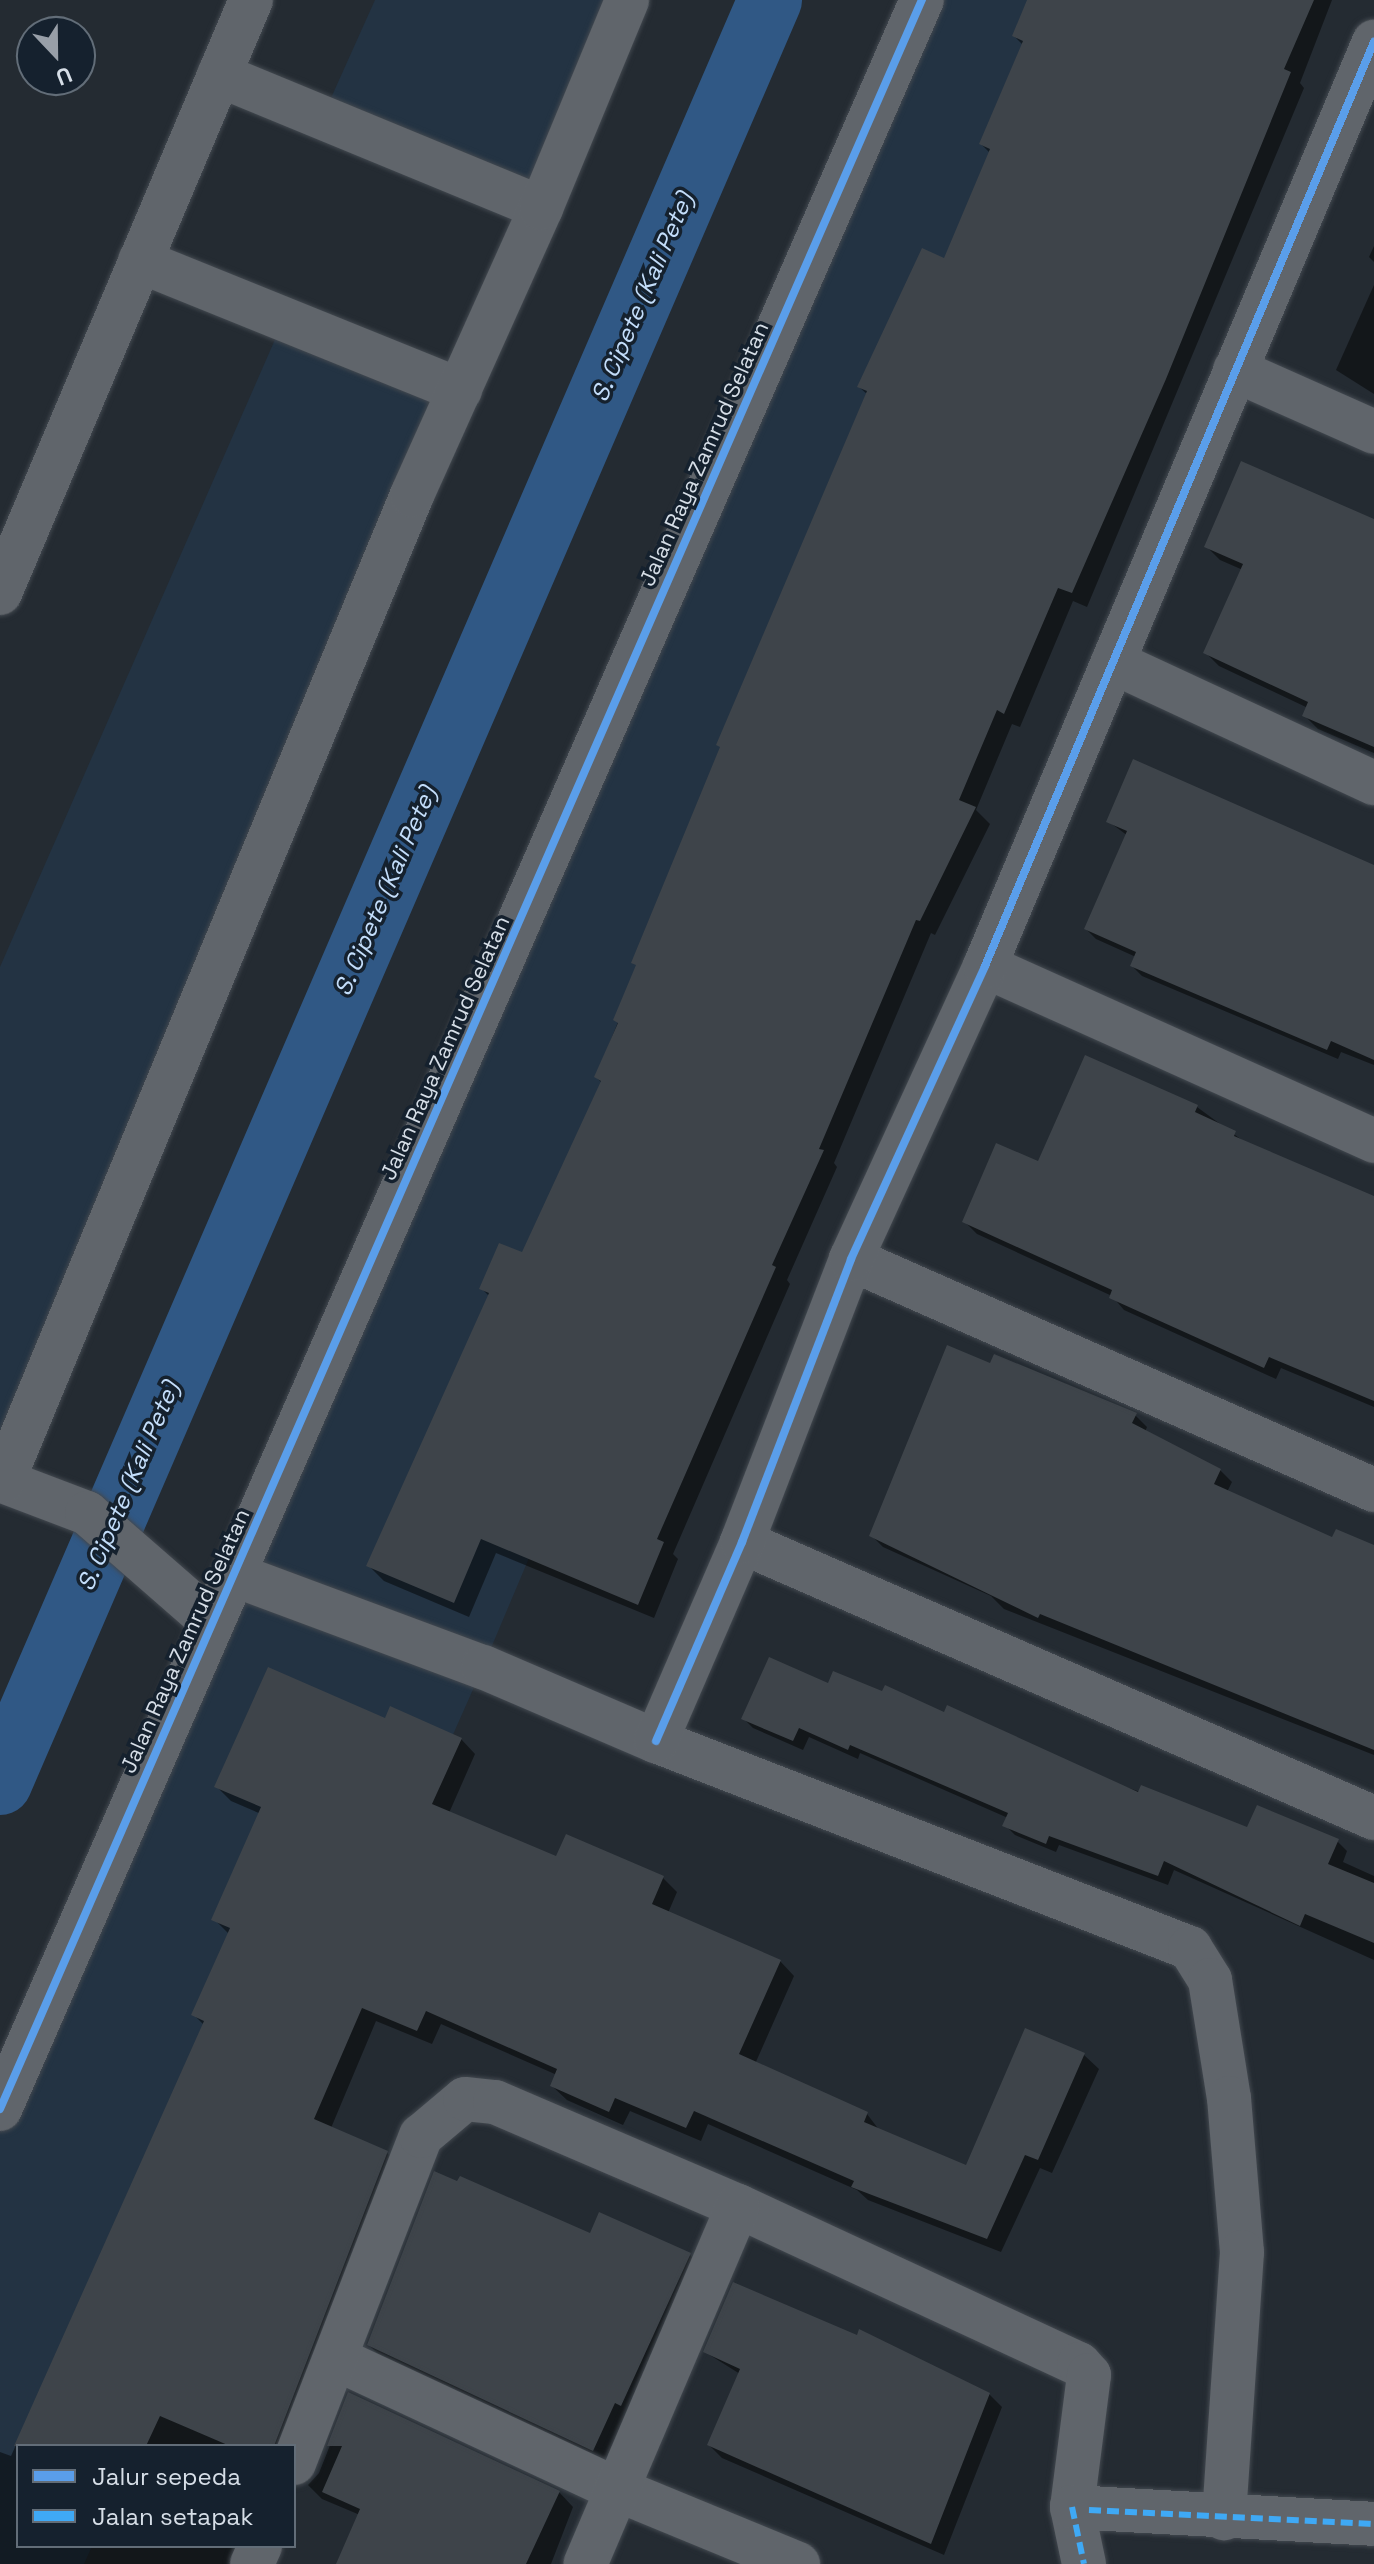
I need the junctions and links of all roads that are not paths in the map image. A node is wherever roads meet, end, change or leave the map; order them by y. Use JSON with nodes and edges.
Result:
{"nodes":[{"id":1,"x":251,"y":0,"type":"edge"},
{"id":2,"x":627,"y":0,"type":"edge"},
{"id":3,"x":922,"y":0,"type":"edge"},
{"id":4,"x":1371,"y":55,"type":"edge"},
{"id":5,"x":219,"y":75,"type":"junction"},
{"id":6,"x":541,"y":208,"type":"junction"},
{"id":7,"x":140,"y":261,"type":"junction"},
{"id":8,"x":1235,"y":370,"type":"junction"},
{"id":9,"x":460,"y":390,"type":"junction"},
{"id":10,"x":1374,"y":432,"type":"edge"},
{"id":11,"x":0,"y":593,"type":"edge"},
{"id":12,"x":1113,"y":662,"type":"junction"},
{"id":13,"x":1374,"y":783,"type":"edge"},
{"id":14,"x":985,"y":966,"type":"junction"},
{"id":15,"x":1374,"y":1141,"type":"edge"},
{"id":16,"x":851,"y":1259,"type":"junction"},
{"id":17,"x":2,"y":1480,"type":"edge"},
{"id":18,"x":1374,"y":1490,"type":"edge"},
{"id":19,"x":742,"y":1542,"type":"junction"},
{"id":20,"x":235,"y":1575,"type":"junction"},
{"id":21,"x":202,"y":1614,"type":"junction"},
{"id":22,"x":656,"y":1741,"type":"junction"},
{"id":23,"x":1374,"y":1818,"type":"edge"},
{"id":24,"x":0,"y":2109,"type":"edge"},
{"id":25,"x":738,"y":2206,"type":"junction"},
{"id":26,"x":337,"y":2359,"type":"junction"},
{"id":27,"x":296,"y":2458,"type":"edge"},
{"id":28,"x":616,"y":2489,"type":"junction"},
{"id":29,"x":1072,"y":2507,"type":"junction"},
{"id":30,"x":1224,"y":2518,"type":"junction"},
{"id":31,"x":1374,"y":2524,"type":"edge"},
{"id":32,"x":585,"y":2564,"type":"edge"},
{"id":33,"x":798,"y":2564,"type":"edge"},
{"id":34,"x":1084,"y":2564,"type":"edge"}],
"edges":[{"from":1,"to":5,"type":"street"},
{"from":2,"to":6,"type":"street"},
{"from":3,"to":20,"type":"street","name":"Jalan Raya Zamrud Selatan"},
{"from":4,"to":8,"type":"street"},
{"from":5,"to":6,"type":"street"},
{"from":5,"to":7,"type":"street"},
{"from":6,"to":9,"type":"street"},
{"from":7,"to":9,"type":"street"},
{"from":7,"to":11,"type":"street"},
{"from":8,"to":10,"type":"street"},
{"from":8,"to":12,"type":"street"},
{"from":9,"to":17,"type":"street"},
{"from":12,"to":13,"type":"street"},
{"from":12,"to":14,"type":"street"},
{"from":14,"to":15,"type":"street"},
{"from":14,"to":16,"type":"street"},
{"from":16,"to":18,"type":"street"},
{"from":16,"to":19,"type":"street"},
{"from":17,"to":21,"type":"street"},
{"from":19,"to":22,"type":"street"},
{"from":19,"to":23,"type":"street"},
{"from":20,"to":21,"type":"street","name":"Jalan Raya Zamrud Selatan"},
{"from":20,"to":22,"type":"street"},
{"from":21,"to":24,"type":"street","name":"Jalan Raya Zamrud Selatan"},
{"from":22,"to":30,"type":"street"},
{"from":25,"to":26,"type":"street"},
{"from":25,"to":28,"type":"street"},
{"from":25,"to":29,"type":"street"},
{"from":26,"to":27,"type":"street"},
{"from":26,"to":28,"type":"street"},
{"from":28,"to":32,"type":"street"},
{"from":28,"to":33,"type":"street"},
{"from":29,"to":30,"type":"street"},
{"from":29,"to":34,"type":"street"},
{"from":30,"to":31,"type":"street"}]}
